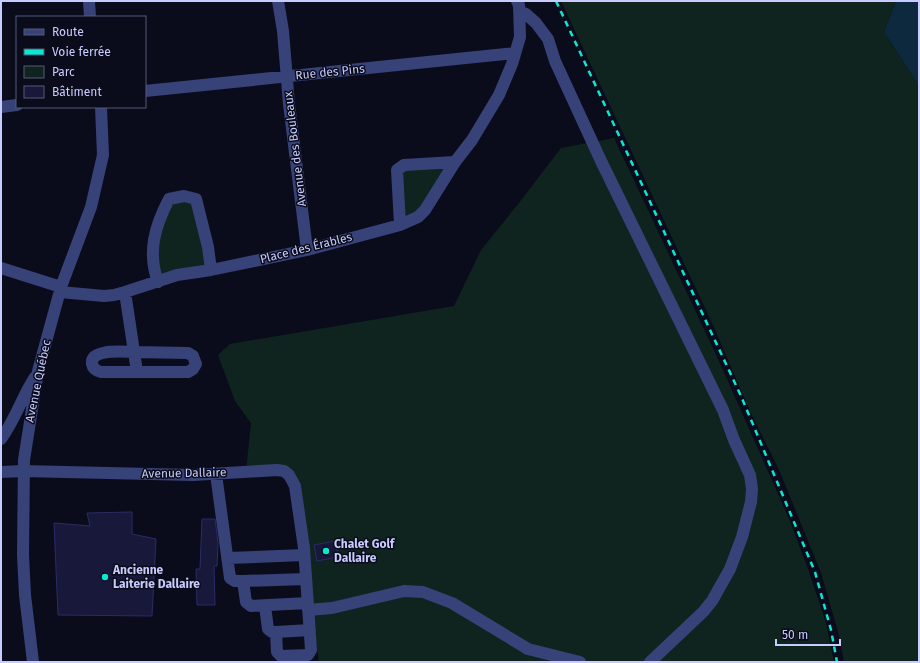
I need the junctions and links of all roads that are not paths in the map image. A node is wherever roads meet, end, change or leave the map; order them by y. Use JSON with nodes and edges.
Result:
{"nodes":[{"id":1,"x":89,"y":1,"type":"edge"},
{"id":2,"x":278,"y":1,"type":"edge"},
{"id":3,"x":518,"y":6,"type":"edge"},
{"id":4,"x":90,"y":16,"type":"edge"},
{"id":5,"x":515,"y":53,"type":"junction"},
{"id":6,"x":287,"y":76,"type":"junction"},
{"id":7,"x":146,"y":91,"type":"edge"},
{"id":8,"x":16,"y":105,"type":"edge"},
{"id":9,"x":1,"y":107,"type":"edge"},
{"id":10,"x":101,"y":108,"type":"edge"},
{"id":11,"x":455,"y":162,"type":"junction"},
{"id":12,"x":400,"y":224,"type":"junction"},
{"id":13,"x":307,"y":250,"type":"junction"},
{"id":14,"x":1,"y":268,"type":"edge"},
{"id":15,"x":212,"y":270,"type":"junction"},
{"id":16,"x":158,"y":282,"type":"junction"},
{"id":17,"x":60,"y":289,"type":"junction"},
{"id":18,"x":125,"y":292,"type":"junction"},
{"id":19,"x":134,"y":352,"type":"junction"},
{"id":20,"x":38,"y":371,"type":"junction"},
{"id":21,"x":137,"y":372,"type":"junction"},
{"id":22,"x":1,"y":439,"type":"edge"},
{"id":23,"x":23,"y":471,"type":"junction"},
{"id":24,"x":1,"y":472,"type":"edge"},
{"id":25,"x":216,"y":474,"type":"junction"},
{"id":26,"x":304,"y":552,"type":"junction"},
{"id":27,"x":228,"y":558,"type":"junction"},
{"id":28,"x":306,"y":579,"type":"junction"},
{"id":29,"x":243,"y":581,"type":"junction"},
{"id":30,"x":265,"y":606,"type":"junction"},
{"id":31,"x":308,"y":606,"type":"junction"},
{"id":32,"x":310,"y":630,"type":"junction"},
{"id":33,"x":276,"y":632,"type":"junction"},
{"id":34,"x":33,"y":662,"type":"edge"},
{"id":35,"x":580,"y":662,"type":"edge"},
{"id":36,"x":650,"y":662,"type":"edge"}],
"edges":[{"from":1,"to":4,"type":"street"},
{"from":2,"to":6,"type":"street","name":"Avenue des Bouleaux"},
{"from":3,"to":5,"type":"street","name":"Place des Érables"},
{"from":3,"to":36,"type":"street"},
{"from":5,"to":6,"type":"street","name":"Rue des Pins"},
{"from":5,"to":11,"type":"street","name":"Place des Érables"},
{"from":6,"to":7,"type":"street","name":"Rue des Pins"},
{"from":6,"to":13,"type":"street","name":"Avenue des Bouleaux"},
{"from":8,"to":9,"type":"street"},
{"from":10,"to":17,"type":"street","name":"Avenue Québec"},
{"from":11,"to":12,"type":"street","name":"Place des Érables"},
{"from":11,"to":12,"type":"street"},
{"from":12,"to":13,"type":"street","name":"Place des Érables"},
{"from":13,"to":15,"type":"street","name":"Place des Érables"},
{"from":14,"to":17,"type":"street","name":"Place des Érables"},
{"from":15,"to":16,"type":"street","name":"Place des Érables"},
{"from":15,"to":16,"type":"street"},
{"from":16,"to":18,"type":"street","name":"Place des Érables"},
{"from":17,"to":18,"type":"street","name":"Place des Érables"},
{"from":17,"to":20,"type":"street","name":"Avenue Québec"},
{"from":18,"to":19,"type":"street"},
{"from":19,"to":21,"type":"street"},
{"from":19,"to":21,"type":"street"},
{"from":19,"to":21,"type":"street"},
{"from":20,"to":22,"type":"street"},
{"from":20,"to":23,"type":"street","name":"Avenue Québec"},
{"from":23,"to":24,"type":"street","name":"Avenue Dallaire"},
{"from":23,"to":25,"type":"street","name":"Avenue Dallaire"},
{"from":23,"to":34,"type":"street","name":"Avenue Québec"},
{"from":25,"to":26,"type":"street","name":"Avenue Dallaire"},
{"from":25,"to":27,"type":"street"},
{"from":26,"to":27,"type":"street"},
{"from":26,"to":28,"type":"street","name":"Avenue Dallaire"},
{"from":27,"to":29,"type":"street"},
{"from":28,"to":29,"type":"street"},
{"from":28,"to":31,"type":"street","name":"Avenue Dallaire"},
{"from":29,"to":30,"type":"street"},
{"from":30,"to":31,"type":"street"},
{"from":30,"to":33,"type":"street"},
{"from":31,"to":32,"type":"street","name":"Avenue Dallaire"},
{"from":31,"to":35,"type":"street"},
{"from":32,"to":33,"type":"street"},
{"from":32,"to":33,"type":"street","name":"Avenue Dallaire"}]}
